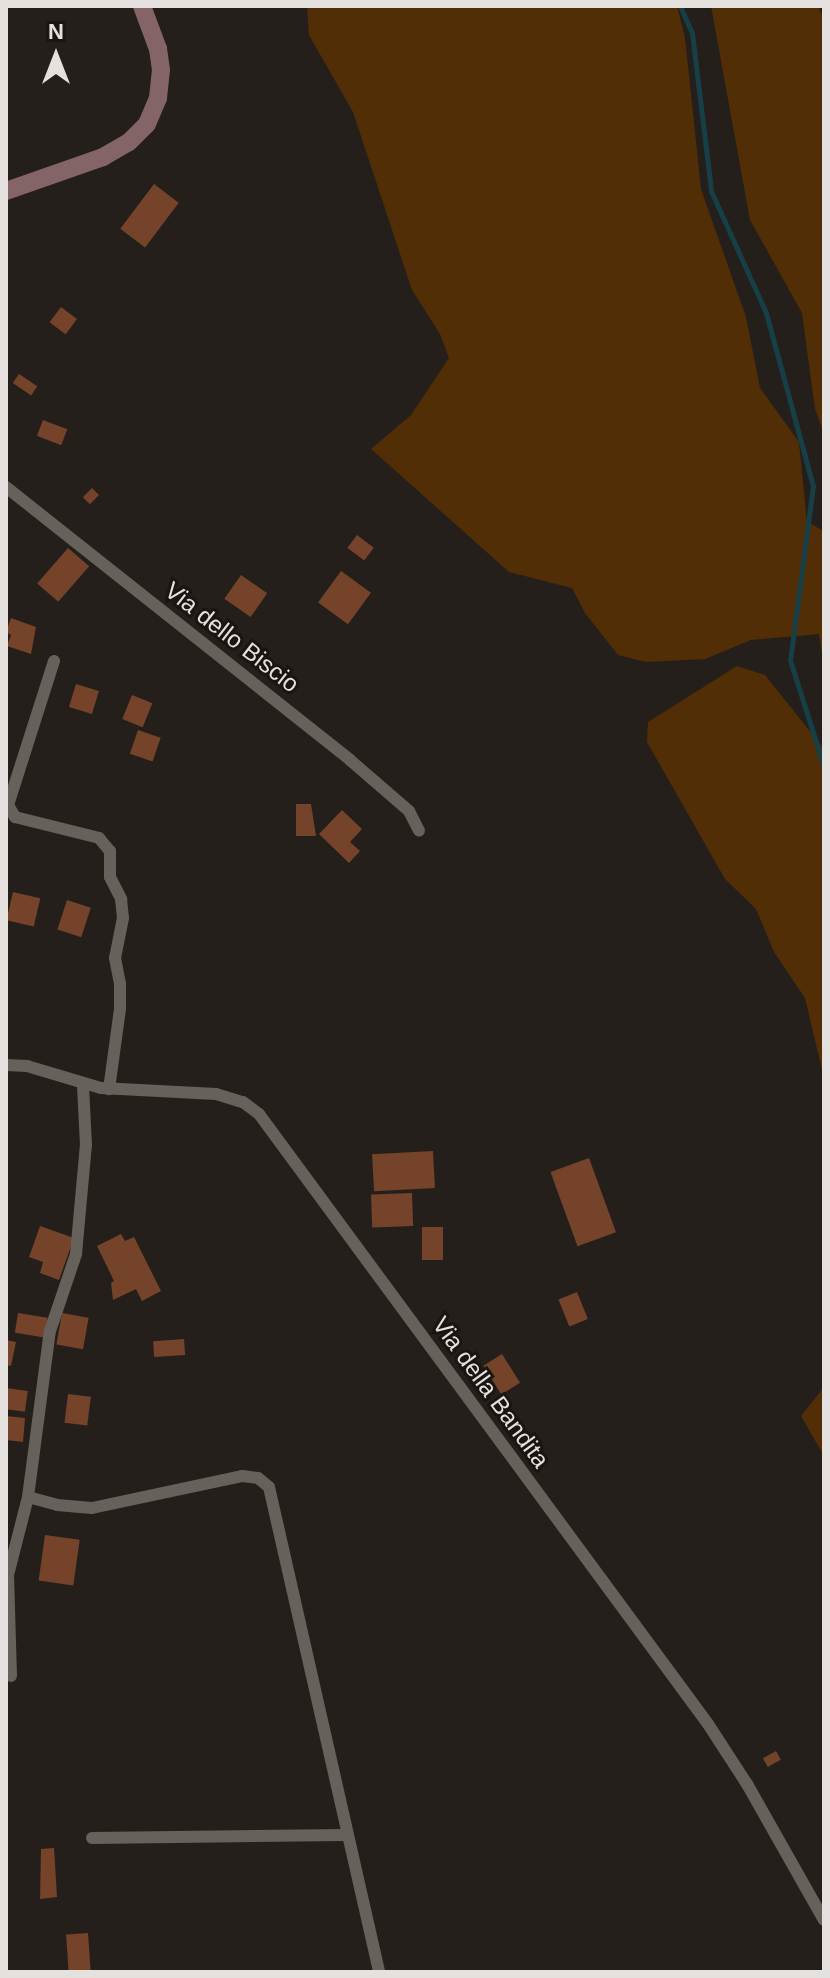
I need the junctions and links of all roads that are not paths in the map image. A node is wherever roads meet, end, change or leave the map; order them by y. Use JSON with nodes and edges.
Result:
{"nodes":[{"id":1,"x":142,"y":6,"type":"edge"},
{"id":2,"x":6,"y":191,"type":"edge"},
{"id":3,"x":6,"y":487,"type":"edge"},
{"id":4,"x":54,"y":661,"type":"dead end"},
{"id":5,"x":419,"y":831,"type":"dead end"},
{"id":6,"x":6,"y":1065,"type":"edge"},
{"id":7,"x":83,"y":1085,"type":"junction"},
{"id":8,"x":109,"y":1089,"type":"junction"},
{"id":9,"x":28,"y":1497,"type":"junction"},
{"id":10,"x":11,"y":1676,"type":"dead end"},
{"id":11,"x":345,"y":1835,"type":"junction"},
{"id":12,"x":92,"y":1838,"type":"dead end"},
{"id":13,"x":824,"y":1920,"type":"edge"},
{"id":14,"x":379,"y":1972,"type":"edge"}],
"edges":[{"from":1,"to":2,"type":"street"},
{"from":3,"to":5,"type":"street","name":"Via dello Biscio"},
{"from":4,"to":8,"type":"street"},
{"from":6,"to":7,"type":"street","name":"Via della Bandita"},
{"from":7,"to":8,"type":"street","name":"Via della Bandita"},
{"from":7,"to":9,"type":"street"},
{"from":8,"to":13,"type":"street","name":"Via della Bandita"},
{"from":9,"to":10,"type":"street"},
{"from":9,"to":11,"type":"street"},
{"from":11,"to":12,"type":"street"},
{"from":11,"to":14,"type":"street"}]}
